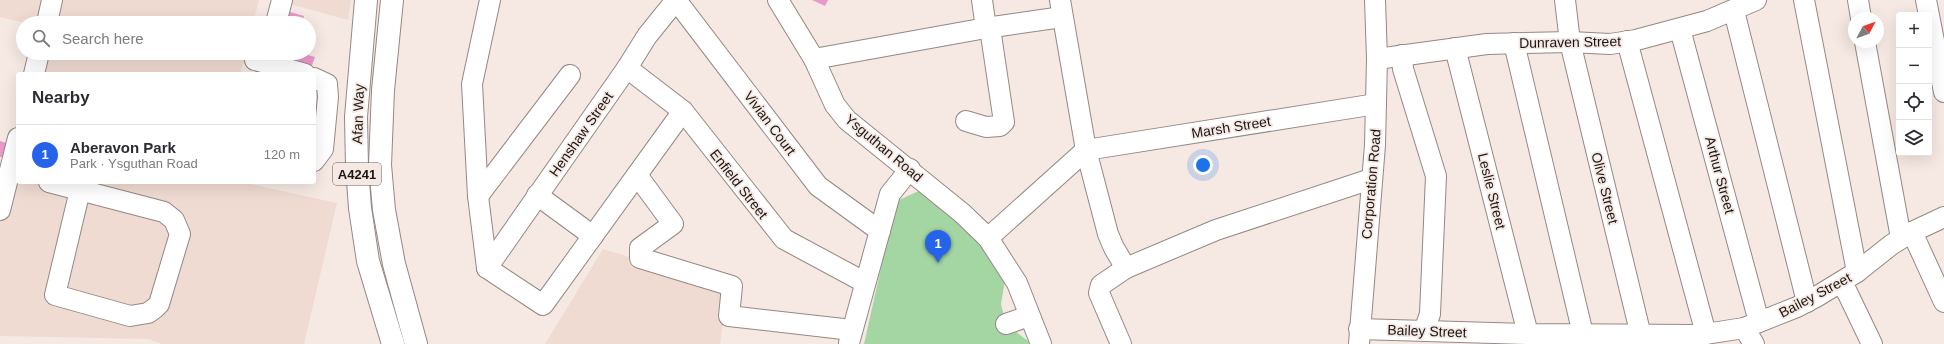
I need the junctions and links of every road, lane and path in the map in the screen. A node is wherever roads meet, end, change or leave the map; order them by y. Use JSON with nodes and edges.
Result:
{"nodes":[{"id":1,"x":52,"y":0,"type":"edge"},
{"id":2,"x":282,"y":0,"type":"edge"},
{"id":3,"x":366,"y":0,"type":"edge"},
{"id":4,"x":392,"y":0,"type":"edge"},
{"id":5,"x":490,"y":0,"type":"edge"},
{"id":6,"x":676,"y":0,"type":"edge"},
{"id":7,"x":982,"y":0,"type":"edge"},
{"id":8,"x":1375,"y":0,"type":"edge"},
{"id":9,"x":1565,"y":0,"type":"edge"},
{"id":10,"x":1756,"y":0,"type":"edge"},
{"id":11,"x":1804,"y":0,"type":"edge"},
{"id":12,"x":1858,"y":0,"type":"edge"},
{"id":13,"x":1926,"y":0,"type":"edge"},
{"id":14,"x":781,"y":1,"type":"edge"},
{"id":15,"x":1061,"y":8,"type":"edge"},
{"id":16,"x":1734,"y":10,"type":"junction"},
{"id":17,"x":1860,"y":12,"type":"edge"},
{"id":18,"x":48,"y":16,"type":"edge"},
{"id":19,"x":278,"y":16,"type":"edge"},
{"id":20,"x":988,"y":28,"type":"junction"},
{"id":21,"x":1680,"y":29,"type":"junction"},
{"id":22,"x":1627,"y":41,"type":"junction"},
{"id":23,"x":1570,"y":42,"type":"junction"},
{"id":24,"x":1514,"y":43,"type":"junction"},
{"id":25,"x":1455,"y":48,"type":"junction"},
{"id":26,"x":1867,"y":48,"type":"edge"},
{"id":27,"x":1402,"y":55,"type":"junction"},
{"id":28,"x":814,"y":59,"type":"junction"},
{"id":29,"x":1377,"y":59,"type":"junction"},
{"id":30,"x":37,"y":60,"type":"edge"},
{"id":31,"x":266,"y":60,"type":"edge"},
{"id":32,"x":627,"y":68,"type":"junction"},
{"id":33,"x":34,"y":72,"type":"edge"},
{"id":34,"x":299,"y":72,"type":"edge"},
{"id":35,"x":570,"y":75,"type":"dead end"},
{"id":36,"x":316,"y":79,"type":"edge"},
{"id":37,"x":1944,"y":92,"type":"edge"},
{"id":38,"x":1376,"y":104,"type":"junction"},
{"id":39,"x":683,"y":111,"type":"junction"},
{"id":40,"x":966,"y":121,"type":"dead end"},
{"id":41,"x":1086,"y":150,"type":"junction"},
{"id":42,"x":16,"y":156,"type":"edge"},
{"id":43,"x":316,"y":158,"type":"edge"},
{"id":44,"x":910,"y":169,"type":"junction"},
{"id":45,"x":14,"y":173,"type":"edge"},
{"id":46,"x":637,"y":175,"type":"junction"},
{"id":47,"x":1371,"y":179,"type":"junction"},
{"id":48,"x":57,"y":184,"type":"edge"},
{"id":49,"x":80,"y":190,"type":"junction"},
{"id":50,"x":537,"y":195,"type":"junction"},
{"id":51,"x":478,"y":196,"type":"junction"},
{"id":52,"x":0,"y":210,"type":"edge"},
{"id":53,"x":1944,"y":217,"type":"edge"},
{"id":54,"x":880,"y":231,"type":"junction"},
{"id":55,"x":1907,"y":235,"type":"junction"},
{"id":56,"x":593,"y":236,"type":"junction"},
{"id":57,"x":988,"y":238,"type":"junction"},
{"id":58,"x":487,"y":268,"type":"junction"},
{"id":59,"x":1126,"y":268,"type":"junction"},
{"id":60,"x":1857,"y":272,"type":"junction"},
{"id":61,"x":864,"y":282,"type":"junction"},
{"id":62,"x":1840,"y":282,"type":"junction"},
{"id":63,"x":1807,"y":302,"type":"junction"},
{"id":64,"x":1944,"y":302,"type":"edge"},
{"id":65,"x":1029,"y":316,"type":"junction"},
{"id":66,"x":1006,"y":324,"type":"dead end"},
{"id":67,"x":1424,"y":331,"type":"junction"},
{"id":68,"x":1752,"y":331,"type":"edge"},
{"id":69,"x":1528,"y":334,"type":"junction"},
{"id":70,"x":1583,"y":334,"type":"junction"},
{"id":71,"x":1706,"y":334,"type":"junction"},
{"id":72,"x":850,"y":337,"type":"edge"},
{"id":73,"x":1359,"y":337,"type":"edge"},
{"id":74,"x":1551,"y":339,"type":"edge"},
{"id":75,"x":1642,"y":339,"type":"edge"},
{"id":76,"x":393,"y":344,"type":"edge"},
{"id":77,"x":416,"y":344,"type":"edge"},
{"id":78,"x":1040,"y":344,"type":"edge"},
{"id":79,"x":1120,"y":344,"type":"edge"},
{"id":80,"x":1872,"y":344,"type":"edge"}],
"edges":[{"from":1,"to":18,"type":"street"},
{"from":2,"to":19,"type":"street"},
{"from":3,"to":76,"type":"main road","name":"Afan Way","number":"A4241"},
{"from":4,"to":77,"type":"main road","name":"Afan Way","number":"A4241"},
{"from":5,"to":51,"type":"street"},
{"from":6,"to":32,"type":"street","name":"Henshaw Street"},
{"from":6,"to":54,"type":"street","name":"Vivian Court"},
{"from":7,"to":20,"type":"street"},
{"from":8,"to":29,"type":"street","name":"Corporation Road"},
{"from":9,"to":23,"type":"street","name":"Olive Street"},
{"from":10,"to":16,"type":"street","name":"Dunraven Street"},
{"from":11,"to":60,"type":"street"},
{"from":12,"to":17,"type":"street"},
{"from":13,"to":37,"type":"street"},
{"from":14,"to":28,"type":"street","name":"Ysguthan Road"},
{"from":15,"to":20,"type":"street"},
{"from":15,"to":41,"type":"street"},
{"from":16,"to":21,"type":"street","name":"Dunraven Street"},
{"from":16,"to":63,"type":"street"},
{"from":20,"to":28,"type":"street"},
{"from":20,"to":40,"type":"street"},
{"from":21,"to":22,"type":"street","name":"Dunraven Street"},
{"from":21,"to":68,"type":"street","name":"Arthur Street"},
{"from":22,"to":23,"type":"street","name":"Dunraven Street"},
{"from":22,"to":71,"type":"street"},
{"from":23,"to":24,"type":"street","name":"Dunraven Street"},
{"from":23,"to":75,"type":"street","name":"Olive Street"},
{"from":24,"to":25,"type":"street","name":"Dunraven Street"},
{"from":24,"to":70,"type":"street"},
{"from":25,"to":27,"type":"street","name":"Dunraven Street"},
{"from":25,"to":69,"type":"street","name":"Leslie Street"},
{"from":26,"to":55,"type":"street"},
{"from":27,"to":29,"type":"street","name":"Dunraven Street"},
{"from":27,"to":67,"type":"street"},
{"from":28,"to":44,"type":"street","name":"Ysguthan Road"},
{"from":29,"to":38,"type":"street","name":"Corporation Road"},
{"from":30,"to":33,"type":"street"},
{"from":31,"to":34,"type":"street"},
{"from":32,"to":39,"type":"street","name":"Enfield Street"},
{"from":32,"to":50,"type":"street","name":"Henshaw Street"},
{"from":35,"to":51,"type":"street"},
{"from":36,"to":43,"type":"street"},
{"from":38,"to":41,"type":"street","name":"Marsh Street"},
{"from":38,"to":47,"type":"street","name":"Corporation Road"},
{"from":39,"to":46,"type":"street"},
{"from":39,"to":61,"type":"street","name":"Enfield Street"},
{"from":41,"to":57,"type":"street"},
{"from":41,"to":59,"type":"street"},
{"from":42,"to":45,"type":"street"},
{"from":44,"to":54,"type":"street"},
{"from":44,"to":57,"type":"street","name":"Ysguthan Road"},
{"from":45,"to":52,"type":"street"},
{"from":46,"to":56,"type":"street"},
{"from":46,"to":72,"type":"street"},
{"from":47,"to":59,"type":"street"},
{"from":47,"to":73,"type":"street","name":"Corporation Road"},
{"from":48,"to":49,"type":"street"},
{"from":49,"to":49,"type":"street"},
{"from":50,"to":56,"type":"street"},
{"from":50,"to":58,"type":"street","name":"Henshaw Street"},
{"from":51,"to":58,"type":"street"},
{"from":53,"to":55,"type":"street","name":"Bailey Street"},
{"from":54,"to":61,"type":"street"},
{"from":55,"to":60,"type":"street","name":"Bailey Street"},
{"from":55,"to":64,"type":"street"},
{"from":56,"to":58,"type":"street"},
{"from":57,"to":65,"type":"street","name":"Ysguthan Road"},
{"from":59,"to":79,"type":"street"},
{"from":60,"to":62,"type":"street","name":"Bailey Street"},
{"from":61,"to":72,"type":"street"},
{"from":62,"to":63,"type":"street","name":"Bailey Street"},
{"from":62,"to":80,"type":"street"},
{"from":63,"to":68,"type":"street","name":"Bailey Street"},
{"from":65,"to":66,"type":"street"},
{"from":65,"to":78,"type":"street","name":"Ysguthan Road"},
{"from":67,"to":69,"type":"street","name":"Bailey Street"},
{"from":67,"to":73,"type":"street","name":"Bailey Street"},
{"from":68,"to":71,"type":"street","name":"Bailey Street"},
{"from":69,"to":74,"type":"street","name":"Bailey Street"},
{"from":70,"to":74,"type":"street","name":"Bailey Street"},
{"from":70,"to":75,"type":"street","name":"Bailey Street"},
{"from":71,"to":75,"type":"street","name":"Bailey Street"}]}
